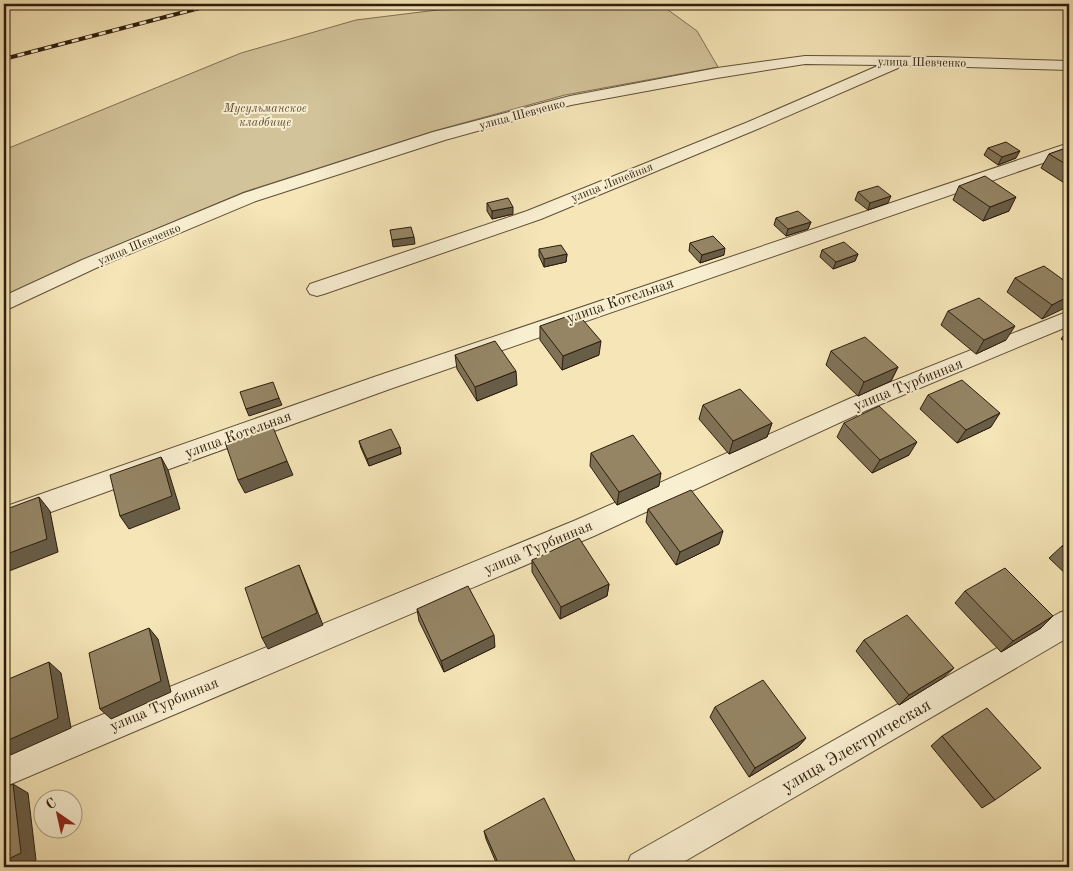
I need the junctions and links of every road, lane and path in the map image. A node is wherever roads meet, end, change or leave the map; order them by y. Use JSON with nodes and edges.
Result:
{"nodes":[{"id":1,"x":902,"y":61,"type":"junction"},
{"id":2,"x":1069,"y":66,"type":"edge"},
{"id":3,"x":1069,"y":148,"type":"edge"},
{"id":4,"x":317,"y":290,"type":"dead end"},
{"id":5,"x":4,"y":304,"type":"edge"},
{"id":6,"x":1069,"y":318,"type":"edge"},
{"id":7,"x":4,"y":518,"type":"edge"},
{"id":8,"x":1069,"y":622,"type":"edge"},
{"id":9,"x":4,"y":771,"type":"edge"},
{"id":10,"x":643,"y":867,"type":"edge"}],
"edges":[{"from":1,"to":2,"type":"street","name":"улица Шевченко"},
{"from":1,"to":4,"type":"street","name":"улица Линейная"},
{"from":1,"to":5,"type":"street","name":"улица Шевченко"},
{"from":3,"to":7,"type":"street","name":"улица Котельная"},
{"from":6,"to":9,"type":"street","name":"улица Турбинная"},
{"from":8,"to":10,"type":"street","name":"улица Электрическая"}]}
